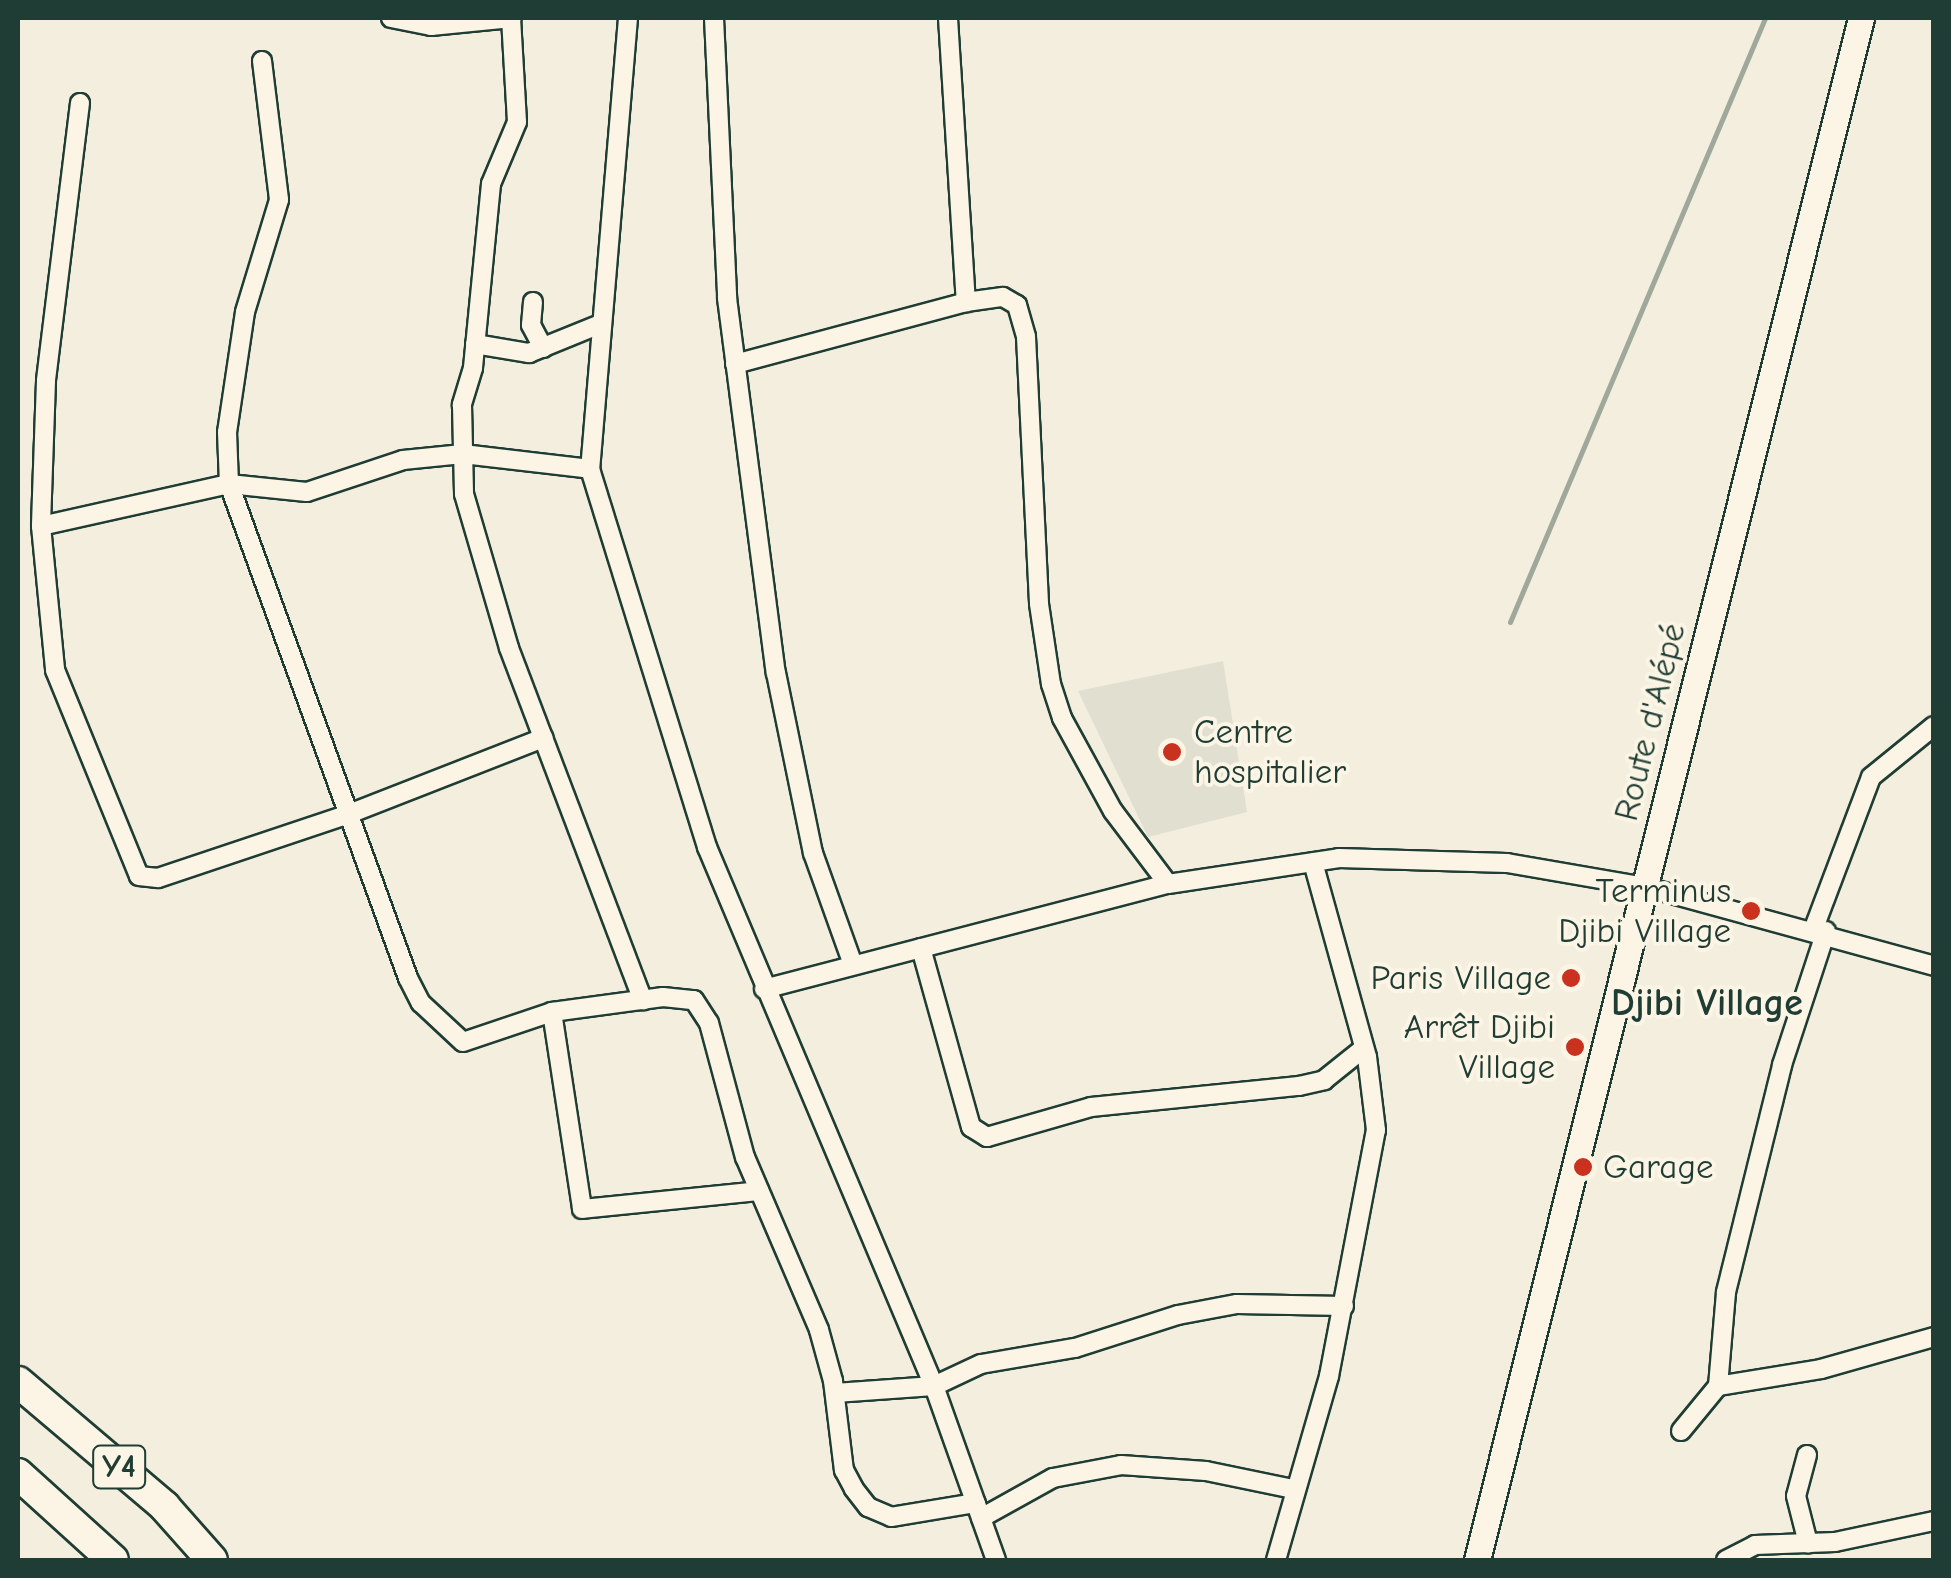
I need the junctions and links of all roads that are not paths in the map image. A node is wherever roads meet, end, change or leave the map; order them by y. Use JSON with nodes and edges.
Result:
{"nodes":[{"id":1,"x":392,"y":18,"type":"edge"},
{"id":2,"x":512,"y":18,"type":"edge"},
{"id":3,"x":628,"y":18,"type":"edge"},
{"id":4,"x":714,"y":18,"type":"edge"},
{"id":5,"x":948,"y":18,"type":"edge"},
{"id":6,"x":1861,"y":18,"type":"edge"},
{"id":7,"x":262,"y":62,"type":"dead end"},
{"id":8,"x":80,"y":103,"type":"dead end"},
{"id":9,"x":532,"y":302,"type":"dead end"},
{"id":10,"x":966,"y":302,"type":"junction"},
{"id":11,"x":598,"y":325,"type":"junction"},
{"id":12,"x":475,"y":344,"type":"junction"},
{"id":13,"x":543,"y":348,"type":"junction"},
{"id":14,"x":735,"y":364,"type":"junction"},
{"id":15,"x":463,"y":454,"type":"junction"},
{"id":16,"x":590,"y":469,"type":"junction"},
{"id":17,"x":229,"y":484,"type":"junction"},
{"id":18,"x":41,"y":526,"type":"junction"},
{"id":19,"x":1934,"y":726,"type":"edge"},
{"id":20,"x":544,"y":738,"type":"junction"},
{"id":21,"x":346,"y":815,"type":"junction"},
{"id":22,"x":1313,"y":862,"type":"junction"},
{"id":23,"x":1168,"y":884,"type":"junction"},
{"id":24,"x":1646,"y":887,"type":"junction"},
{"id":25,"x":1820,"y":930,"type":"junction"},
{"id":26,"x":920,"y":948,"type":"junction"},
{"id":27,"x":852,"y":965,"type":"junction"},
{"id":28,"x":1934,"y":966,"type":"edge"},
{"id":29,"x":764,"y":989,"type":"junction"},
{"id":30,"x":643,"y":1000,"type":"junction"},
{"id":31,"x":552,"y":1012,"type":"junction"},
{"id":32,"x":1364,"y":1048,"type":"junction"},
{"id":33,"x":759,"y":1191,"type":"junction"},
{"id":34,"x":1344,"y":1306,"type":"junction"},
{"id":35,"x":1934,"y":1338,"type":"edge"},
{"id":36,"x":18,"y":1382,"type":"edge"},
{"id":37,"x":934,"y":1386,"type":"junction"},
{"id":38,"x":1718,"y":1386,"type":"junction"},
{"id":39,"x":834,"y":1393,"type":"junction"},
{"id":40,"x":1681,"y":1431,"type":"dead end"},
{"id":41,"x":1807,"y":1455,"type":"dead end"},
{"id":42,"x":18,"y":1474,"type":"edge"},
{"id":43,"x":1292,"y":1489,"type":"junction"},
{"id":44,"x":978,"y":1510,"type":"junction"},
{"id":45,"x":1934,"y":1521,"type":"edge"},
{"id":46,"x":1808,"y":1543,"type":"junction"},
{"id":47,"x":113,"y":1560,"type":"edge"},
{"id":48,"x":212,"y":1560,"type":"edge"},
{"id":49,"x":996,"y":1560,"type":"edge"},
{"id":50,"x":1276,"y":1560,"type":"edge"},
{"id":51,"x":1477,"y":1560,"type":"edge"},
{"id":52,"x":1726,"y":1560,"type":"edge"}],
"edges":[{"from":1,"to":2,"type":"street"},
{"from":2,"to":12,"type":"street"},
{"from":3,"to":11,"type":"street"},
{"from":4,"to":14,"type":"street"},
{"from":5,"to":10,"type":"street"},
{"from":6,"to":24,"type":"main road","name":"Route d'Alépé"},
{"from":7,"to":17,"type":"street"},
{"from":8,"to":18,"type":"street"},
{"from":9,"to":13,"type":"street"},
{"from":10,"to":14,"type":"street"},
{"from":10,"to":23,"type":"street"},
{"from":11,"to":13,"type":"street"},
{"from":11,"to":16,"type":"street"},
{"from":12,"to":13,"type":"street"},
{"from":12,"to":15,"type":"street"},
{"from":14,"to":27,"type":"street"},
{"from":15,"to":16,"type":"street"},
{"from":15,"to":17,"type":"street"},
{"from":15,"to":20,"type":"street"},
{"from":16,"to":29,"type":"street"},
{"from":17,"to":18,"type":"street"},
{"from":17,"to":21,"type":"street"},
{"from":18,"to":21,"type":"street"},
{"from":19,"to":25,"type":"street"},
{"from":20,"to":21,"type":"street"},
{"from":20,"to":30,"type":"street"},
{"from":21,"to":31,"type":"street"},
{"from":22,"to":23,"type":"street"},
{"from":22,"to":24,"type":"street"},
{"from":22,"to":32,"type":"street"},
{"from":23,"to":26,"type":"street"},
{"from":24,"to":25,"type":"street"},
{"from":24,"to":51,"type":"main road","name":"Route d'Alépé"},
{"from":25,"to":28,"type":"street"},
{"from":25,"to":38,"type":"street"},
{"from":26,"to":27,"type":"street"},
{"from":26,"to":32,"type":"street"},
{"from":27,"to":29,"type":"street"},
{"from":29,"to":37,"type":"street"},
{"from":30,"to":31,"type":"street"},
{"from":30,"to":33,"type":"street"},
{"from":31,"to":33,"type":"street"},
{"from":32,"to":34,"type":"street"},
{"from":33,"to":39,"type":"street"},
{"from":34,"to":37,"type":"street"},
{"from":34,"to":43,"type":"street"},
{"from":35,"to":38,"type":"street"},
{"from":36,"to":48,"type":"highway","number":"Y4"},
{"from":37,"to":39,"type":"street"},
{"from":37,"to":44,"type":"street"},
{"from":38,"to":40,"type":"street"},
{"from":39,"to":44,"type":"street"},
{"from":41,"to":46,"type":"street"},
{"from":42,"to":47,"type":"highway","number":"Y4"},
{"from":43,"to":44,"type":"street"},
{"from":43,"to":50,"type":"street"},
{"from":44,"to":49,"type":"street"},
{"from":45,"to":46,"type":"street"},
{"from":46,"to":52,"type":"street"}]}
